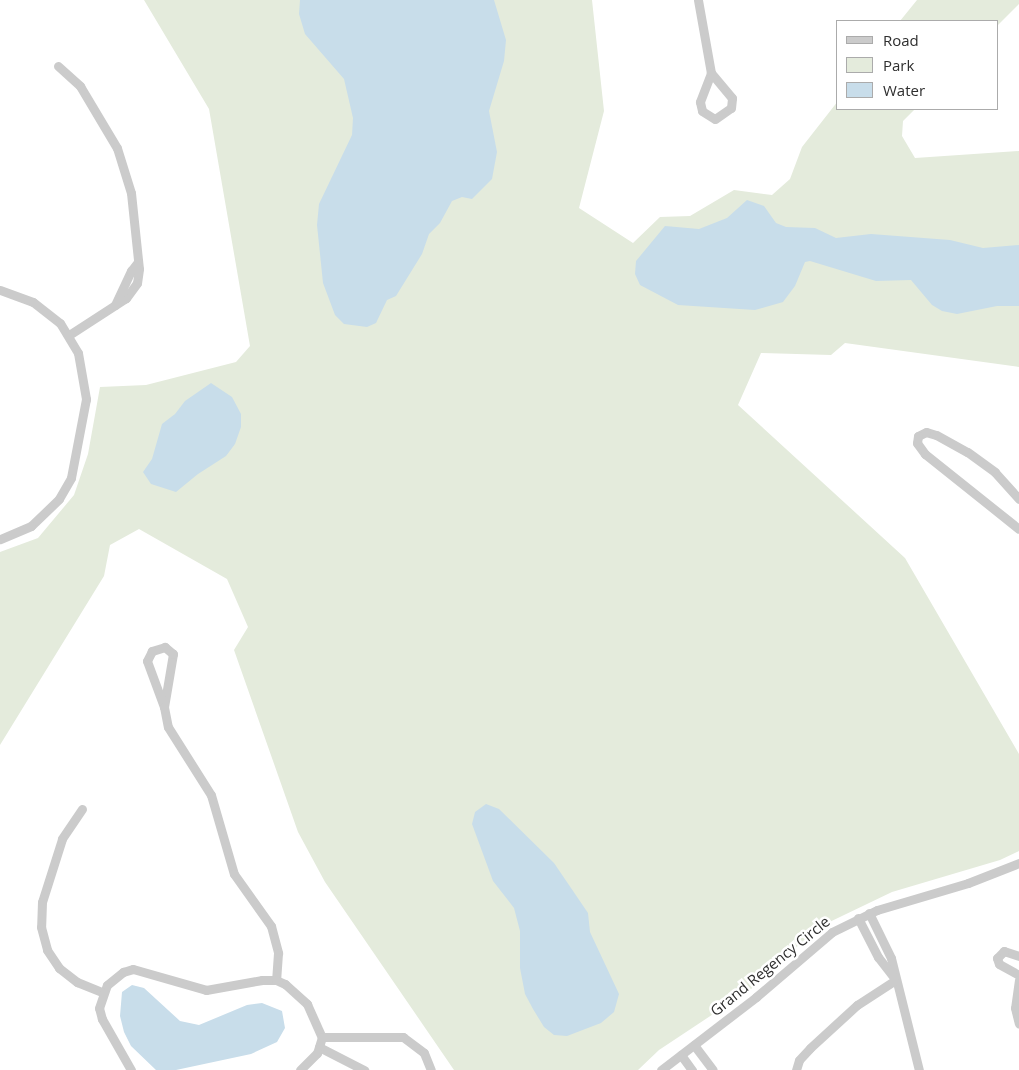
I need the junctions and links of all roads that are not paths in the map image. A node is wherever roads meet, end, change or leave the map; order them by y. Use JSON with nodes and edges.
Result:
{"nodes":[{"id":1,"x":698,"y":0,"type":"edge"},
{"id":2,"x":58,"y":66,"type":"dead end"},
{"id":3,"x":711,"y":73,"type":"junction"},
{"id":4,"x":0,"y":290,"type":"edge"},
{"id":5,"x":69,"y":335,"type":"junction"},
{"id":6,"x":1019,"y":499,"type":"edge"},
{"id":7,"x":1019,"y":530,"type":"edge"},
{"id":8,"x":0,"y":540,"type":"edge"},
{"id":9,"x":164,"y":707,"type":"junction"},
{"id":10,"x":82,"y":809,"type":"dead end"},
{"id":11,"x":1019,"y":863,"type":"edge"},
{"id":12,"x":869,"y":913,"type":"junction"},
{"id":13,"x":858,"y":918,"type":"junction"},
{"id":14,"x":1019,"y":956,"type":"edge"},
{"id":15,"x":1019,"y":976,"type":"edge"},
{"id":16,"x":894,"y":979,"type":"junction"},
{"id":17,"x":276,"y":980,"type":"junction"},
{"id":18,"x":1019,"y":980,"type":"edge"},
{"id":19,"x":102,"y":992,"type":"junction"},
{"id":20,"x":1019,"y":1024,"type":"edge"},
{"id":21,"x":322,"y":1037,"type":"junction"},
{"id":22,"x":694,"y":1044,"type":"junction"},
{"id":23,"x":319,"y":1047,"type":"junction"},
{"id":24,"x":681,"y":1055,"type":"junction"},
{"id":25,"x":131,"y":1070,"type":"edge"},
{"id":26,"x":300,"y":1070,"type":"edge"},
{"id":27,"x":364,"y":1070,"type":"edge"},
{"id":28,"x":431,"y":1070,"type":"edge"},
{"id":29,"x":661,"y":1070,"type":"edge"},
{"id":30,"x":692,"y":1070,"type":"edge"},
{"id":31,"x":712,"y":1070,"type":"edge"},
{"id":32,"x":796,"y":1070,"type":"edge"},
{"id":33,"x":919,"y":1070,"type":"edge"}],
"edges":[{"from":1,"to":3,"type":"street"},
{"from":2,"to":5,"type":"street"},
{"from":3,"to":3,"type":"street"},
{"from":4,"to":5,"type":"street"},
{"from":5,"to":8,"type":"street"},
{"from":6,"to":7,"type":"street"},
{"from":9,"to":9,"type":"street"},
{"from":9,"to":17,"type":"street"},
{"from":10,"to":19,"type":"street"},
{"from":11,"to":12,"type":"street","name":"Grand Regency Circle"},
{"from":12,"to":13,"type":"street","name":"Grand Regency Circle"},
{"from":12,"to":16,"type":"street"},
{"from":13,"to":16,"type":"street"},
{"from":13,"to":22,"type":"street","name":"Grand Regency Circle"},
{"from":14,"to":15,"type":"street"},
{"from":16,"to":32,"type":"street"},
{"from":16,"to":33,"type":"street"},
{"from":17,"to":19,"type":"street"},
{"from":17,"to":21,"type":"street"},
{"from":18,"to":20,"type":"street"},
{"from":19,"to":25,"type":"street"},
{"from":21,"to":23,"type":"street"},
{"from":21,"to":28,"type":"street"},
{"from":22,"to":24,"type":"street","name":"Grand Regency Circle"},
{"from":22,"to":31,"type":"street"},
{"from":23,"to":26,"type":"street"},
{"from":23,"to":27,"type":"street"},
{"from":24,"to":29,"type":"street","name":"Grand Regency Circle"},
{"from":24,"to":30,"type":"street"}]}
